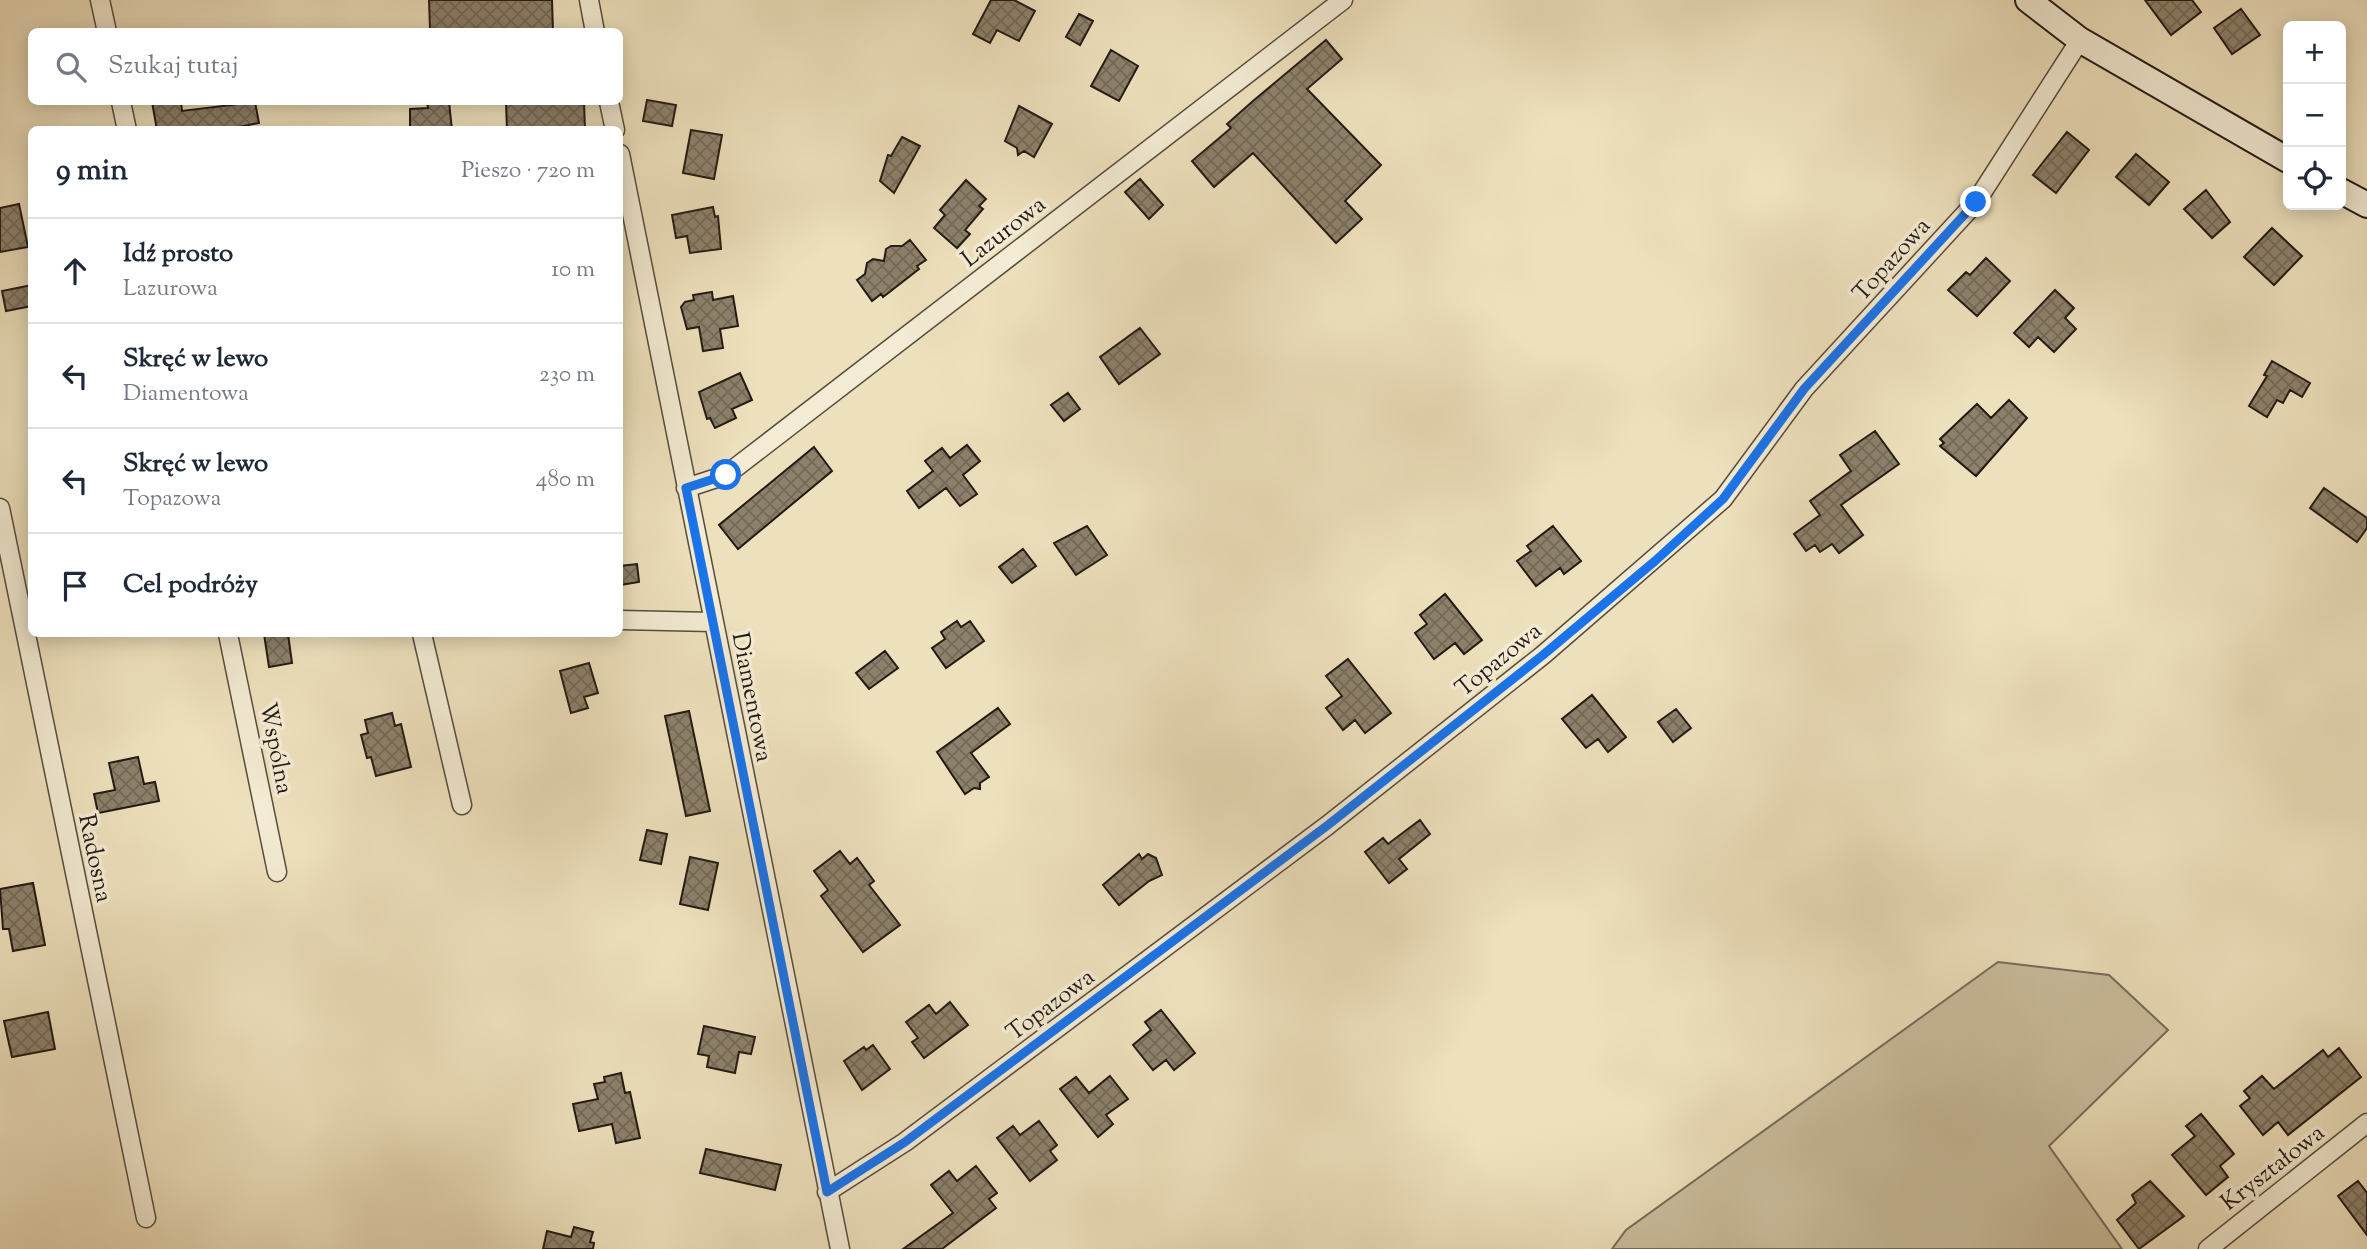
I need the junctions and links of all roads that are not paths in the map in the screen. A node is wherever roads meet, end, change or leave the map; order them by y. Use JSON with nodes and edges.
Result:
{"nodes":[{"id":1,"x":100,"y":0,"type":"edge"},
{"id":2,"x":589,"y":0,"type":"edge"},
{"id":3,"x":1343,"y":0,"type":"edge"},
{"id":4,"x":2028,"y":0,"type":"edge"},
{"id":5,"x":106,"y":28,"type":"edge"},
{"id":6,"x":594,"y":28,"type":"edge"},
{"id":7,"x":2080,"y":40,"type":"junction"},
{"id":8,"x":122,"y":105,"type":"edge"},
{"id":9,"x":610,"y":105,"type":"edge"},
{"id":10,"x":126,"y":126,"type":"edge"},
{"id":11,"x":614,"y":126,"type":"edge"},
{"id":12,"x":2283,"y":157,"type":"edge"},
{"id":13,"x":623,"y":169,"type":"edge"},
{"id":14,"x":686,"y":488,"type":"junction"},
{"id":15,"x":0,"y":508,"type":"edge"},
{"id":16,"x":623,"y":620,"type":"edge"},
{"id":17,"x":713,"y":622,"type":"junction"},
{"id":18,"x":229,"y":637,"type":"edge"},
{"id":19,"x":423,"y":637,"type":"edge"},
{"id":20,"x":462,"y":805,"type":"dead end"},
{"id":21,"x":277,"y":872,"type":"dead end"},
{"id":22,"x":2367,"y":1123,"type":"edge"},
{"id":23,"x":827,"y":1192,"type":"junction"},
{"id":24,"x":146,"y":1218,"type":"dead end"},
{"id":25,"x":840,"y":1249,"type":"edge"},
{"id":26,"x":2208,"y":1249,"type":"edge"}],
"edges":[{"from":1,"to":5,"type":"street"},
{"from":2,"to":6,"type":"street"},
{"from":3,"to":14,"type":"street","name":"Lazurowa"},
{"from":4,"to":7,"type":"street"},
{"from":7,"to":12,"type":"street"},
{"from":7,"to":23,"type":"street","name":"Topazowa"},
{"from":8,"to":10,"type":"street"},
{"from":9,"to":11,"type":"street"},
{"from":13,"to":14,"type":"street","name":"Diamentowa"},
{"from":14,"to":17,"type":"street","name":"Diamentowa"},
{"from":15,"to":24,"type":"street","name":"Radosna"},
{"from":16,"to":17,"type":"street"},
{"from":17,"to":23,"type":"street","name":"Diamentowa"},
{"from":18,"to":21,"type":"street","name":"Wspólna"},
{"from":19,"to":20,"type":"street"},
{"from":22,"to":26,"type":"street","name":"Kryształowa"},
{"from":23,"to":25,"type":"street","name":"Diamentowa"}]}
